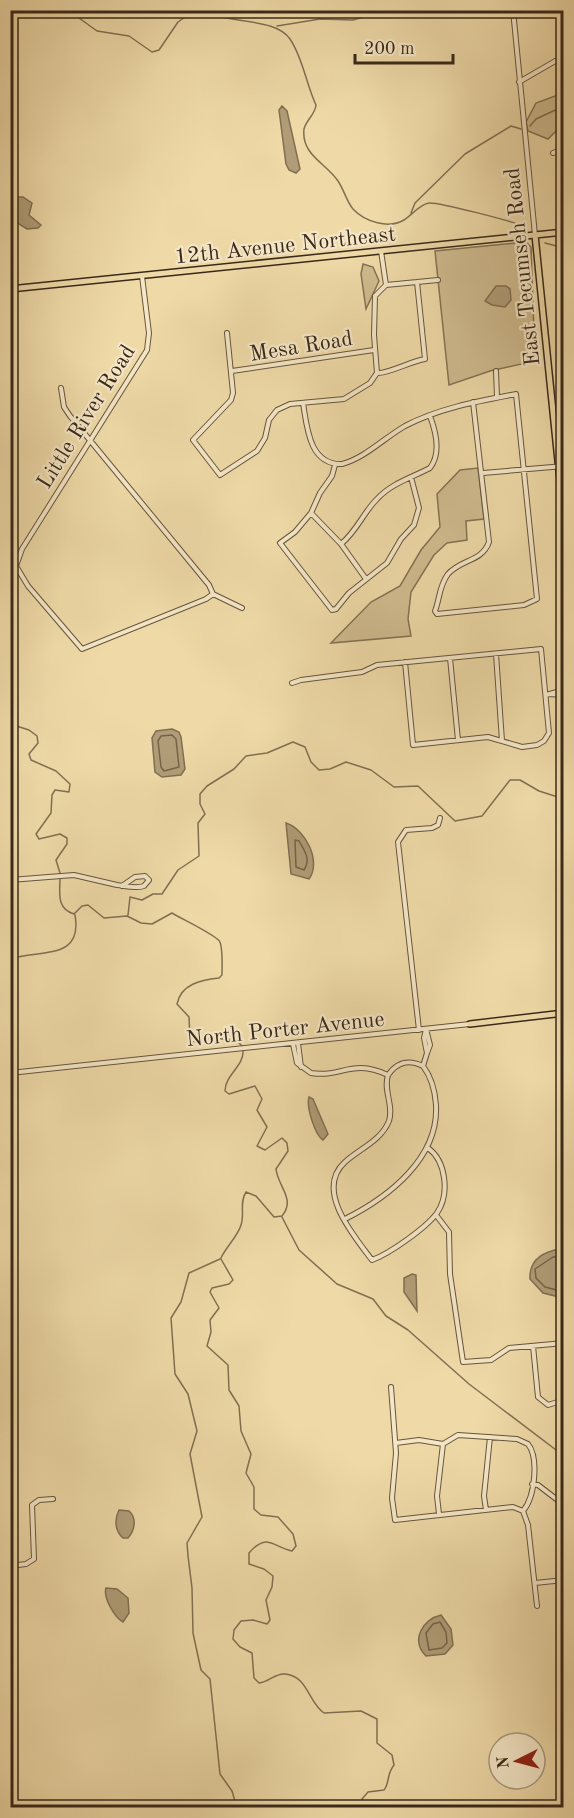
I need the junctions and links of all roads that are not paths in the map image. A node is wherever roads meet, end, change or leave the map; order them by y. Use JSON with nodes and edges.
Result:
{"nodes":[{"id":1,"x":513,"y":10,"type":"edge"},
{"id":2,"x":564,"y":56,"type":"edge"},
{"id":3,"x":519,"y":75,"type":"junction"},
{"id":4,"x":532,"y":75,"type":"junction"},
{"id":5,"x":519,"y":82,"type":"junction"},
{"id":6,"x":564,"y":149,"type":"edge"},
{"id":7,"x":553,"y":153,"type":"dead end"},
{"id":8,"x":564,"y":232,"type":"edge"},
{"id":9,"x":535,"y":235,"type":"junction"},
{"id":10,"x":381,"y":251,"type":"junction"},
{"id":11,"x":142,"y":276,"type":"junction"},
{"id":12,"x":438,"y":280,"type":"dead end"},
{"id":13,"x":417,"y":282,"type":"junction"},
{"id":14,"x":386,"y":285,"type":"junction"},
{"id":15,"x":10,"y":289,"type":"edge"},
{"id":16,"x":227,"y":333,"type":"dead end"},
{"id":17,"x":375,"y":350,"type":"junction"},
{"id":18,"x":496,"y":370,"type":"dead end"},
{"id":19,"x":232,"y":371,"type":"junction"},
{"id":20,"x":377,"y":373,"type":"junction"},
{"id":21,"x":61,"y":388,"type":"dead end"},
{"id":22,"x":497,"y":397,"type":"junction"},
{"id":23,"x":473,"y":402,"type":"junction"},
{"id":24,"x":303,"y":403,"type":"junction"},
{"id":25,"x":430,"y":416,"type":"junction"},
{"id":26,"x":90,"y":441,"type":"junction"},
{"id":27,"x":336,"y":465,"type":"junction"},
{"id":28,"x":561,"y":466,"type":"edge"},
{"id":29,"x":525,"y":470,"type":"junction"},
{"id":30,"x":483,"y":473,"type":"junction"},
{"id":31,"x":411,"y":477,"type":"junction"},
{"id":32,"x":311,"y":513,"type":"junction"},
{"id":33,"x":564,"y":520,"type":"edge"},
{"id":34,"x":341,"y":544,"type":"junction"},
{"id":35,"x":366,"y":579,"type":"junction"},
{"id":36,"x":213,"y":594,"type":"junction"},
{"id":37,"x":242,"y":608,"type":"dead end"},
{"id":38,"x":496,"y":654,"type":"junction"},
{"id":39,"x":450,"y":658,"type":"junction"},
{"id":40,"x":405,"y":663,"type":"junction"},
{"id":41,"x":292,"y":683,"type":"dead end"},
{"id":42,"x":564,"y":690,"type":"edge"},
{"id":43,"x":548,"y":694,"type":"junction"},
{"id":44,"x":564,"y":695,"type":"edge"},
{"id":45,"x":458,"y":740,"type":"junction"},
{"id":46,"x":502,"y":741,"type":"junction"},
{"id":47,"x":440,"y":818,"type":"dead end"},
{"id":48,"x":10,"y":880,"type":"edge"},
{"id":49,"x":122,"y":885,"type":"junction"},
{"id":50,"x":564,"y":1013,"type":"edge"},
{"id":51,"x":470,"y":1024,"type":"joint"},
{"id":52,"x":426,"y":1029,"type":"junction"},
{"id":53,"x":419,"y":1030,"type":"junction"},
{"id":54,"x":295,"y":1043,"type":"junction"},
{"id":55,"x":423,"y":1066,"type":"junction"},
{"id":56,"x":10,"y":1073,"type":"edge"},
{"id":57,"x":388,"y":1075,"type":"junction"},
{"id":58,"x":428,"y":1148,"type":"junction"},
{"id":59,"x":436,"y":1215,"type":"junction"},
{"id":60,"x":345,"y":1219,"type":"junction"},
{"id":61,"x":564,"y":1343,"type":"edge"},
{"id":62,"x":533,"y":1346,"type":"junction"},
{"id":63,"x":391,"y":1387,"type":"dead end"},
{"id":64,"x":564,"y":1400,"type":"edge"},
{"id":65,"x":490,"y":1437,"type":"junction"},
{"id":66,"x":396,"y":1443,"type":"junction"},
{"id":67,"x":442,"y":1444,"type":"junction"},
{"id":68,"x":532,"y":1484,"type":"junction"},
{"id":69,"x":53,"y":1499,"type":"dead end"},
{"id":70,"x":564,"y":1505,"type":"edge"},
{"id":71,"x":486,"y":1510,"type":"junction"},
{"id":72,"x":524,"y":1511,"type":"junction"},
{"id":73,"x":439,"y":1514,"type":"junction"},
{"id":74,"x":10,"y":1566,"type":"edge"},
{"id":75,"x":564,"y":1580,"type":"edge"},
{"id":76,"x":535,"y":1583,"type":"junction"},
{"id":77,"x":537,"y":1606,"type":"dead end"},
{"id":78,"x":564,"y":1807,"type":"edge"},
{"id":79,"x":558,"y":1808,"type":"edge"}],
"edges":[{"from":1,"to":3,"type":"street","name":"East Tecumseh Road"},
{"from":2,"to":4,"type":"street"},
{"from":3,"to":4,"type":"street"},
{"from":3,"to":5,"type":"street","name":"East Tecumseh Road"},
{"from":4,"to":5,"type":"street"},
{"from":5,"to":9,"type":"street","name":"East Tecumseh Road"},
{"from":6,"to":7,"type":"street"},
{"from":8,"to":9,"type":"main road","name":"12th Avenue Northeast"},
{"from":9,"to":10,"type":"main road","name":"12th Avenue Northeast"},
{"from":9,"to":28,"type":"main road","name":"East Tecumseh Road"},
{"from":10,"to":11,"type":"main road","name":"12th Avenue Northeast"},
{"from":10,"to":14,"type":"street"},
{"from":11,"to":15,"type":"main road","name":"12th Avenue Northeast"},
{"from":11,"to":26,"type":"street","name":"Little River Road"},
{"from":12,"to":13,"type":"street"},
{"from":13,"to":14,"type":"street"},
{"from":13,"to":20,"type":"street"},
{"from":14,"to":17,"type":"street"},
{"from":16,"to":19,"type":"street"},
{"from":17,"to":19,"type":"street","name":"Mesa Road"},
{"from":17,"to":20,"type":"street"},
{"from":18,"to":22,"type":"street"},
{"from":19,"to":24,"type":"street"},
{"from":20,"to":24,"type":"street"},
{"from":21,"to":26,"type":"street"},
{"from":22,"to":23,"type":"street"},
{"from":22,"to":29,"type":"street"},
{"from":23,"to":25,"type":"street"},
{"from":23,"to":30,"type":"street"},
{"from":24,"to":27,"type":"street"},
{"from":25,"to":27,"type":"street"},
{"from":25,"to":31,"type":"street"},
{"from":26,"to":36,"type":"street"},
{"from":26,"to":36,"type":"street","name":"Little River Road"},
{"from":27,"to":32,"type":"street"},
{"from":28,"to":29,"type":"street"},
{"from":28,"to":33,"type":"main road","name":"East Tecumseh Road"},
{"from":29,"to":30,"type":"street"},
{"from":29,"to":30,"type":"street"},
{"from":31,"to":34,"type":"street"},
{"from":31,"to":35,"type":"street"},
{"from":32,"to":34,"type":"street"},
{"from":32,"to":35,"type":"street"},
{"from":34,"to":35,"type":"street"},
{"from":36,"to":37,"type":"street"},
{"from":38,"to":39,"type":"street"},
{"from":38,"to":43,"type":"street"},
{"from":38,"to":46,"type":"street"},
{"from":39,"to":40,"type":"street"},
{"from":39,"to":45,"type":"street"},
{"from":40,"to":41,"type":"street"},
{"from":40,"to":45,"type":"street"},
{"from":42,"to":43,"type":"street"},
{"from":43,"to":44,"type":"street"},
{"from":43,"to":46,"type":"street"},
{"from":45,"to":46,"type":"street"},
{"from":47,"to":53,"type":"street"},
{"from":48,"to":49,"type":"street"},
{"from":49,"to":49,"type":"street"},
{"from":50,"to":51,"type":"main road","name":"North Porter Avenue"},
{"from":51,"to":52,"type":"street","name":"North Porter Avenue"},
{"from":52,"to":53,"type":"street","name":"North Porter Avenue"},
{"from":52,"to":55,"type":"street"},
{"from":53,"to":54,"type":"street","name":"North Porter Avenue"},
{"from":54,"to":56,"type":"street","name":"North Porter Avenue"},
{"from":54,"to":57,"type":"street"},
{"from":55,"to":57,"type":"street"},
{"from":55,"to":58,"type":"street"},
{"from":57,"to":60,"type":"street"},
{"from":58,"to":59,"type":"street"},
{"from":58,"to":60,"type":"street"},
{"from":59,"to":60,"type":"street"},
{"from":59,"to":62,"type":"street"},
{"from":61,"to":62,"type":"street"},
{"from":62,"to":64,"type":"street"},
{"from":63,"to":66,"type":"street"},
{"from":65,"to":67,"type":"street"},
{"from":65,"to":68,"type":"street"},
{"from":65,"to":71,"type":"street"},
{"from":66,"to":67,"type":"street"},
{"from":66,"to":73,"type":"street"},
{"from":67,"to":73,"type":"street"},
{"from":68,"to":70,"type":"street"},
{"from":68,"to":72,"type":"street"},
{"from":69,"to":74,"type":"street"},
{"from":71,"to":72,"type":"street"},
{"from":71,"to":73,"type":"street"},
{"from":72,"to":76,"type":"street"},
{"from":75,"to":76,"type":"street"},
{"from":76,"to":77,"type":"street"},
{"from":78,"to":79,"type":"street"}]}
